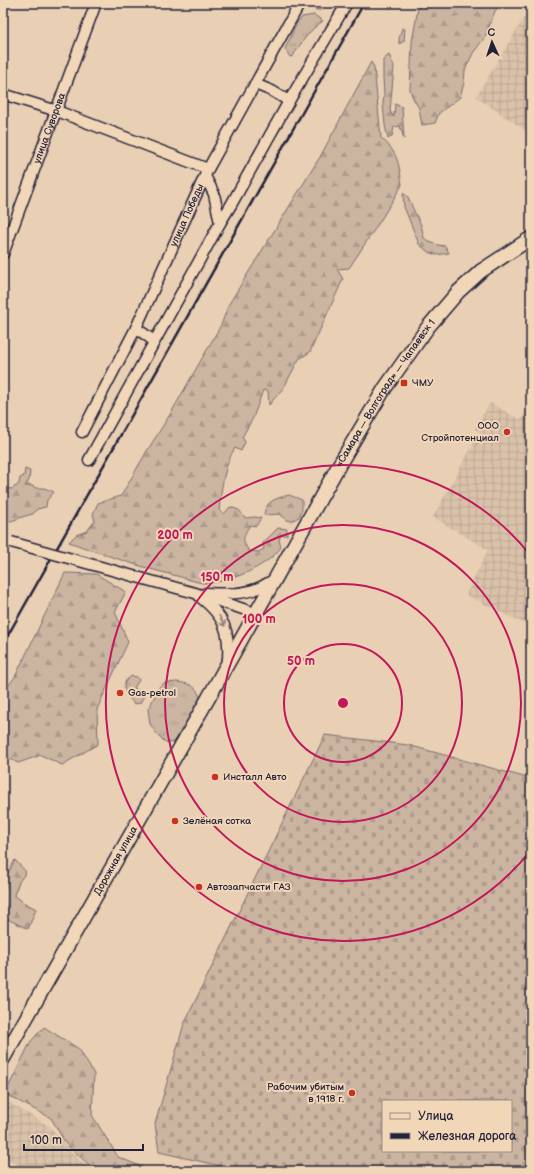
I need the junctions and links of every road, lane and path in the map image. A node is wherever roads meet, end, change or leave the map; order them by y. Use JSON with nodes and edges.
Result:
{"nodes":[{"id":1,"x":96,"y":3,"type":"edge"},
{"id":2,"x":300,"y":3,"type":"edge"},
{"id":3,"x":347,"y":3,"type":"edge"},
{"id":4,"x":255,"y":84,"type":"junction"},
{"id":5,"x":3,"y":94,"type":"edge"},
{"id":6,"x":289,"y":102,"type":"junction"},
{"id":7,"x":57,"y":111,"type":"junction"},
{"id":8,"x":207,"y":172,"type":"junction"},
{"id":9,"x":220,"y":223,"type":"junction"},
{"id":10,"x":531,"y":238,"type":"edge"},
{"id":11,"x":3,"y":254,"type":"edge"},
{"id":12,"x":136,"y":328,"type":"junction"},
{"id":13,"x":154,"y":340,"type":"junction"},
{"id":14,"x":82,"y":432,"type":"dead end"},
{"id":15,"x":89,"y":460,"type":"dead end"},
{"id":16,"x":7,"y":541,"type":"edge"},
{"id":17,"x":275,"y":579,"type":"junction"},
{"id":18,"x":195,"y":593,"type":"junction"},
{"id":19,"x":255,"y":613,"type":"junction"},
{"id":20,"x":228,"y":664,"type":"junction"},
{"id":21,"x":3,"y":1058,"type":"edge"}],
"edges":[{"from":1,"to":7,"type":"street","name":"улица Суворова"},
{"from":2,"to":4,"type":"street","name":"улица Победы"},
{"from":3,"to":6,"type":"street"},
{"from":4,"to":6,"type":"street"},
{"from":4,"to":8,"type":"street","name":"улица Победы"},
{"from":5,"to":7,"type":"street"},
{"from":6,"to":9,"type":"street"},
{"from":7,"to":8,"type":"street"},
{"from":7,"to":11,"type":"street","name":"улица Суворова"},
{"from":8,"to":9,"type":"street"},
{"from":8,"to":12,"type":"street","name":"улица Победы"},
{"from":9,"to":13,"type":"street"},
{"from":10,"to":17,"type":"main road","name":"«Самара — Волгоград» — Чапаевск 1"},
{"from":12,"to":13,"type":"street"},
{"from":12,"to":14,"type":"street","name":"улица Победы"},
{"from":13,"to":15,"type":"street"},
{"from":16,"to":18,"type":"street","bridge":true},
{"from":17,"to":18,"type":"street"},
{"from":17,"to":19,"type":"main road","name":"«Самара — Волгоград» — Чапаевск 1"},
{"from":18,"to":19,"type":"street"},
{"from":18,"to":20,"type":"street","one_way":true},
{"from":19,"to":20,"type":"main road","name":"Дорожная улица"},
{"from":20,"to":21,"type":"main road","name":"Дорожная улица"}]}
